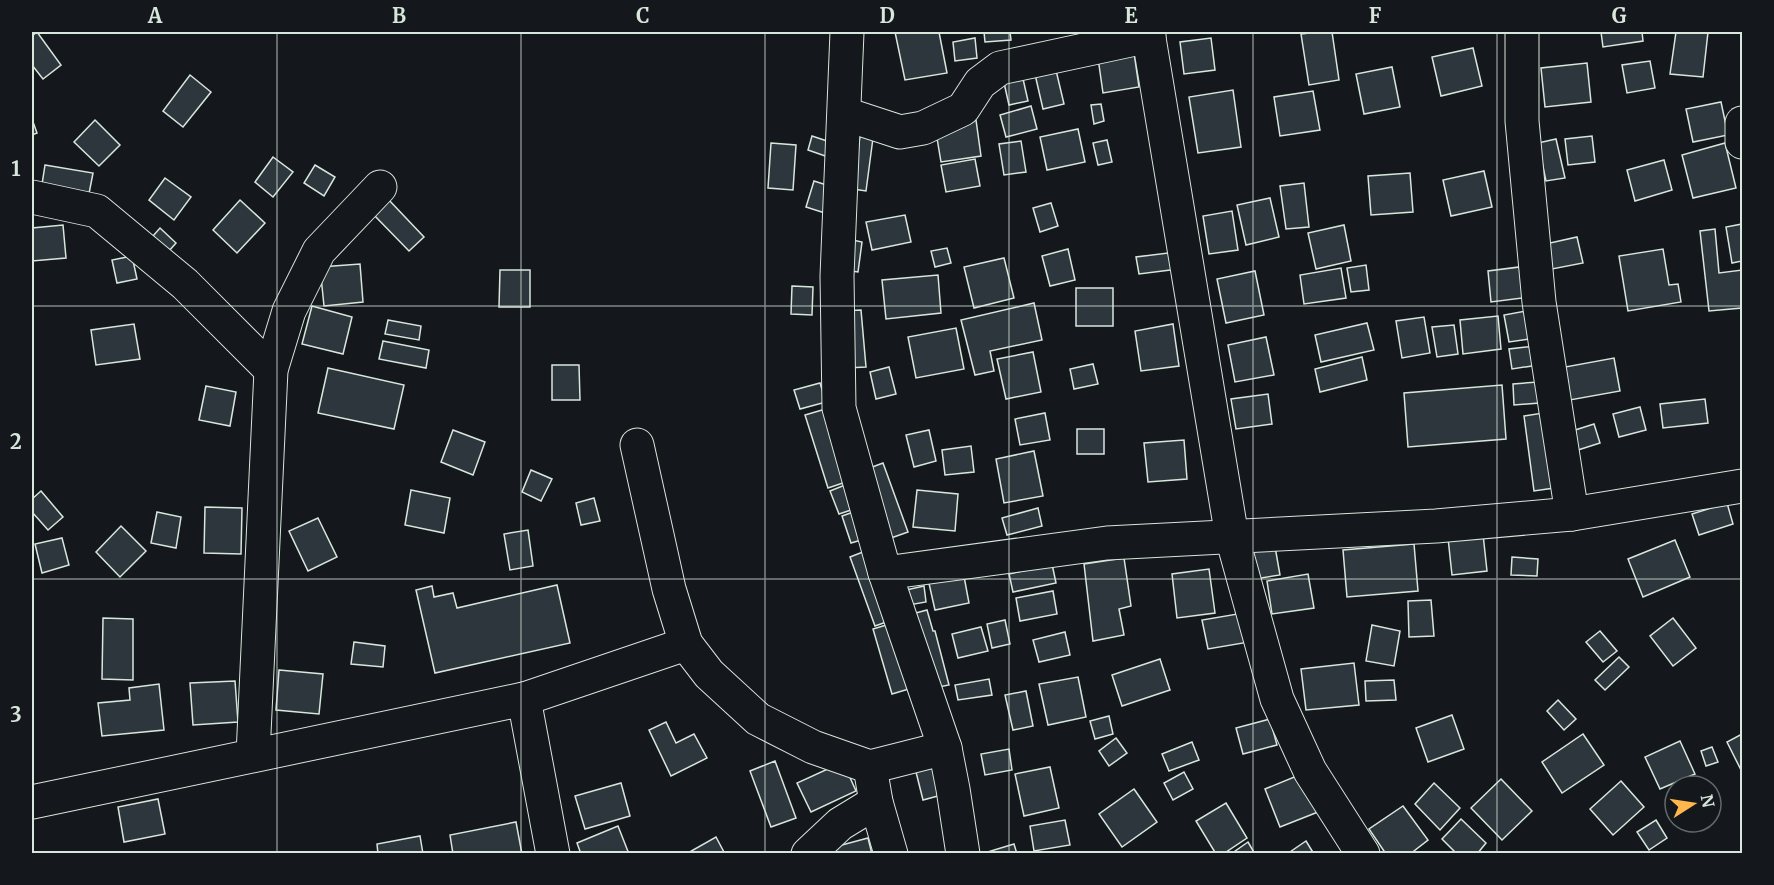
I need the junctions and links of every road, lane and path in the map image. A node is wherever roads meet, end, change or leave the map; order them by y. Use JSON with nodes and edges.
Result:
{"nodes":[{"id":1,"x":847,"y":32,"type":"edge"},
{"id":2,"x":1522,"y":32,"type":"edge"},
{"id":3,"x":1148,"y":34,"type":"edge"},
{"id":4,"x":845,"y":114,"type":"junction"},
{"id":5,"x":1743,"y":123,"type":"edge"},
{"id":6,"x":1743,"y":142,"type":"edge"},
{"id":7,"x":380,"y":187,"type":"dead end"},
{"id":8,"x":32,"y":197,"type":"edge"},
{"id":9,"x":271,"y":370,"type":"junction"},
{"id":10,"x":637,"y":445,"type":"dead end"},
{"id":11,"x":1743,"y":486,"type":"edge"},
{"id":12,"x":1572,"y":514,"type":"junction"},
{"id":13,"x":1232,"y":537,"type":"junction"},
{"id":14,"x":885,"y":573,"type":"junction"},
{"id":15,"x":686,"y":644,"type":"junction"},
{"id":16,"x":524,"y":699,"type":"junction"},
{"id":17,"x":945,"y":748,"type":"junction"},
{"id":18,"x":253,"y":755,"type":"junction"},
{"id":19,"x":870,"y":767,"type":"junction"},
{"id":20,"x":32,"y":802,"type":"edge"},
{"id":21,"x":876,"y":802,"type":"junction"},
{"id":22,"x":553,"y":854,"type":"edge"},
{"id":23,"x":808,"y":854,"type":"edge"},
{"id":24,"x":891,"y":854,"type":"edge"},
{"id":25,"x":963,"y":854,"type":"edge"},
{"id":26,"x":1363,"y":854,"type":"edge"}],
"edges":[{"from":1,"to":4,"type":"street"},
{"from":2,"to":12,"type":"street"},
{"from":3,"to":4,"type":"street"},
{"from":3,"to":13,"type":"street"},
{"from":4,"to":14,"type":"street"},
{"from":5,"to":6,"type":"street"},
{"from":7,"to":9,"type":"street"},
{"from":8,"to":9,"type":"street"},
{"from":9,"to":18,"type":"street"},
{"from":10,"to":15,"type":"street"},
{"from":11,"to":12,"type":"street"},
{"from":12,"to":13,"type":"street"},
{"from":13,"to":14,"type":"street"},
{"from":13,"to":26,"type":"street"},
{"from":14,"to":17,"type":"street"},
{"from":15,"to":16,"type":"street"},
{"from":15,"to":19,"type":"street"},
{"from":16,"to":18,"type":"street"},
{"from":16,"to":22,"type":"street"},
{"from":17,"to":19,"type":"street"},
{"from":17,"to":25,"type":"street"},
{"from":18,"to":20,"type":"street"},
{"from":19,"to":21,"type":"street"},
{"from":21,"to":23,"type":"street"},
{"from":21,"to":24,"type":"street"}]}
